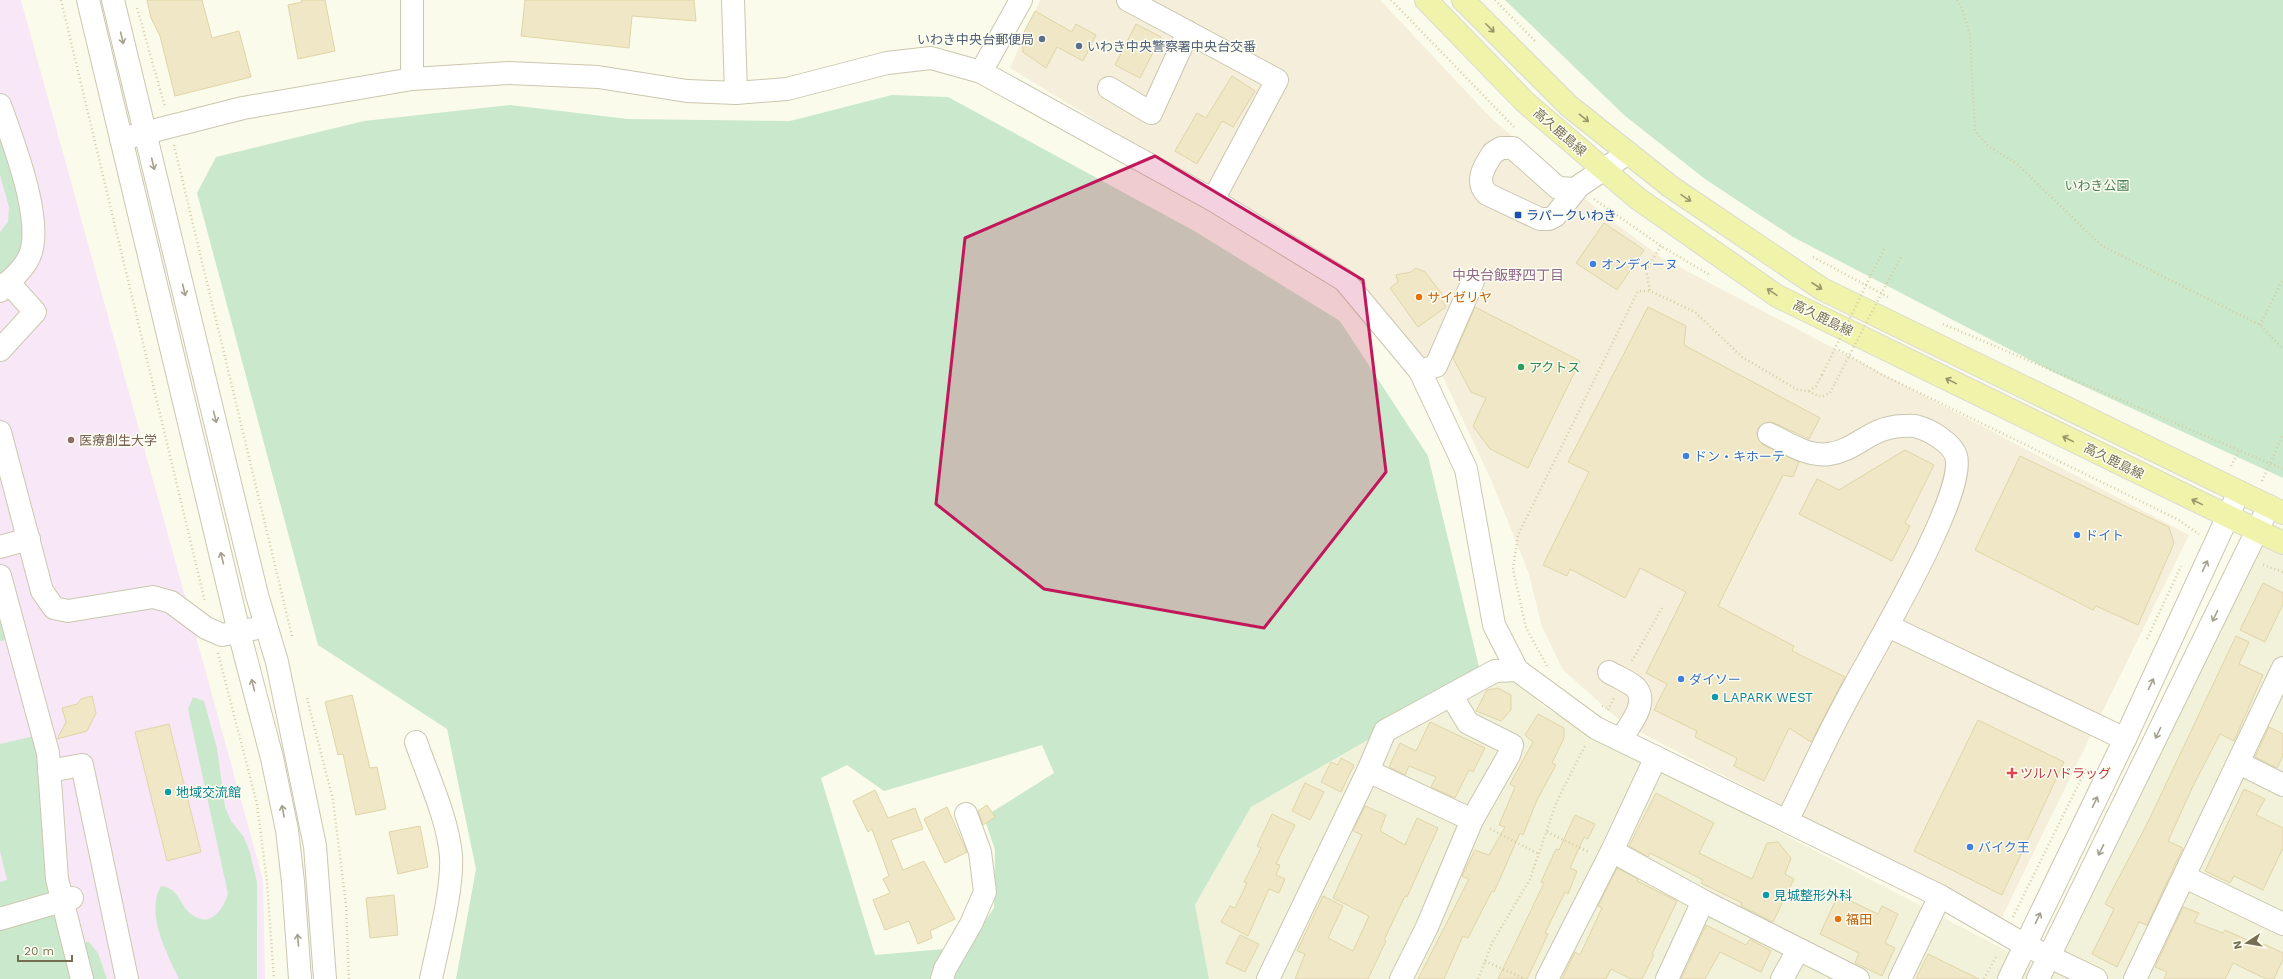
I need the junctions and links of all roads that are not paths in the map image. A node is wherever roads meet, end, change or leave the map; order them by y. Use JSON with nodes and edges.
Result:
{"nodes":[{"id":1,"x":88,"y":0,"type":"edge"},
{"id":2,"x":113,"y":0,"type":"edge"},
{"id":3,"x":412,"y":0,"type":"edge"},
{"id":4,"x":733,"y":0,"type":"edge"},
{"id":5,"x":1021,"y":0,"type":"edge"},
{"id":6,"x":1128,"y":0,"type":"edge"},
{"id":7,"x":1426,"y":0,"type":"edge"},
{"id":8,"x":1463,"y":0,"type":"edge"},
{"id":9,"x":1188,"y":32,"type":"junction"},
{"id":10,"x":981,"y":72,"type":"junction"},
{"id":11,"x":412,"y":79,"type":"junction"},
{"id":12,"x":1109,"y":88,"type":"dead end"},
{"id":13,"x":736,"y":93,"type":"junction"},
{"id":14,"x":0,"y":105,"type":"edge"},
{"id":15,"x":145,"y":133,"type":"junction"},
{"id":16,"x":121,"y":139,"type":"junction"},
{"id":17,"x":1628,"y":153,"type":"junction"},
{"id":18,"x":1604,"y":170,"type":"junction"},
{"id":19,"x":1576,"y":189,"type":"dead end"},
{"id":20,"x":1213,"y":200,"type":"junction"},
{"id":21,"x":1473,"y":281,"type":"dead end"},
{"id":22,"x":4,"y":286,"type":"edge"},
{"id":23,"x":0,"y":350,"type":"edge"},
{"id":24,"x":1420,"y":371,"type":"junction"},
{"id":25,"x":0,"y":432,"type":"edge"},
{"id":26,"x":1769,"y":434,"type":"dead end"},
{"id":27,"x":2253,"y":499,"type":"edge"},
{"id":28,"x":2219,"y":513,"type":"junction"},
{"id":29,"x":2257,"y":531,"type":"junction"},
{"id":30,"x":29,"y":539,"type":"junction"},
{"id":31,"x":2283,"y":543,"type":"edge"},
{"id":32,"x":0,"y":547,"type":"edge"},
{"id":33,"x":0,"y":576,"type":"edge"},
{"id":34,"x":1888,"y":626,"type":"junction"},
{"id":35,"x":266,"y":627,"type":"junction"},
{"id":36,"x":239,"y":632,"type":"junction"},
{"id":37,"x":2283,"y":668,"type":"edge"},
{"id":38,"x":1517,"y":670,"type":"junction"},
{"id":39,"x":1616,"y":676,"type":"road end"},
{"id":40,"x":1451,"y":695,"type":"junction"},
{"id":41,"x":1621,"y":739,"type":"junction"},
{"id":42,"x":2125,"y":740,"type":"junction"},
{"id":43,"x":416,"y":742,"type":"dead end"},
{"id":44,"x":1656,"y":757,"type":"junction"},
{"id":45,"x":2239,"y":763,"type":"junction"},
{"id":46,"x":49,"y":771,"type":"junction"},
{"id":47,"x":1368,"y":771,"type":"junction"},
{"id":48,"x":2283,"y":785,"type":"edge"},
{"id":49,"x":966,"y":814,"type":"dead end"},
{"id":50,"x":1472,"y":820,"type":"junction"},
{"id":51,"x":1787,"y":820,"type":"junction"},
{"id":52,"x":1610,"y":856,"type":"junction"},
{"id":53,"x":2185,"y":876,"type":"junction"},
{"id":54,"x":1940,"y":896,"type":"junction"},
{"id":55,"x":67,"y":899,"type":"junction"},
{"id":56,"x":1704,"y":901,"type":"junction"},
{"id":57,"x":0,"y":919,"type":"edge"},
{"id":58,"x":2283,"y":924,"type":"edge"},
{"id":59,"x":1798,"y":950,"type":"junction"},
{"id":60,"x":2037,"y":951,"type":"junction"},
{"id":61,"x":82,"y":979,"type":"edge"},
{"id":62,"x":127,"y":979,"type":"edge"},
{"id":63,"x":300,"y":979,"type":"edge"},
{"id":64,"x":325,"y":979,"type":"edge"},
{"id":65,"x":431,"y":979,"type":"edge"},
{"id":66,"x":942,"y":979,"type":"edge"},
{"id":67,"x":1268,"y":979,"type":"edge"},
{"id":68,"x":1401,"y":979,"type":"edge"},
{"id":69,"x":1547,"y":979,"type":"edge"},
{"id":70,"x":1667,"y":979,"type":"edge"},
{"id":71,"x":1782,"y":979,"type":"edge"},
{"id":72,"x":1858,"y":979,"type":"edge"},
{"id":73,"x":1900,"y":979,"type":"edge"},
{"id":74,"x":2009,"y":979,"type":"edge"},
{"id":75,"x":2038,"y":979,"type":"edge"},
{"id":76,"x":2096,"y":979,"type":"edge"},
{"id":77,"x":2135,"y":979,"type":"edge"}],
"edges":[{"from":1,"to":16,"type":"street"},
{"from":2,"to":15,"type":"street","one_way":true},
{"from":3,"to":11,"type":"street"},
{"from":4,"to":13,"type":"street"},
{"from":5,"to":10,"type":"street"},
{"from":6,"to":9,"type":"street"},
{"from":7,"to":18,"type":"main road","name":"高久鹿島線"},
{"from":8,"to":17,"type":"main road","name":"高久鹿島線","one_way":true},
{"from":9,"to":12,"type":"street"},
{"from":9,"to":20,"type":"street"},
{"from":10,"to":13,"type":"street"},
{"from":10,"to":20,"type":"street"},
{"from":11,"to":13,"type":"street"},
{"from":11,"to":15,"type":"street"},
{"from":14,"to":22,"type":"street"},
{"from":15,"to":16,"type":"street"},
{"from":15,"to":35,"type":"street","one_way":true},
{"from":36,"to":16,"type":"street","one_way":true},
{"from":17,"to":18,"type":"street"},
{"from":17,"to":27,"type":"main road","name":"高久鹿島線","one_way":true},
{"from":18,"to":19,"type":"street"},
{"from":28,"to":18,"type":"main road","name":"高久鹿島線","one_way":true},
{"from":20,"to":24,"type":"street"},
{"from":21,"to":24,"type":"street"},
{"from":22,"to":23,"type":"street"},
{"from":24,"to":38,"type":"street"},
{"from":25,"to":30,"type":"street"},
{"from":26,"to":34,"type":"street"},
{"from":27,"to":28,"type":"street"},
{"from":27,"to":29,"type":"street"},
{"from":28,"to":29,"type":"main road","name":"高久鹿島線"},
{"from":42,"to":28,"type":"street","one_way":true},
{"from":29,"to":31,"type":"main road","name":"高久鹿島線"},
{"from":29,"to":60,"type":"street","one_way":true},
{"from":30,"to":32,"type":"street"},
{"from":30,"to":36,"type":"street"},
{"from":33,"to":46,"type":"street"},
{"from":34,"to":42,"type":"street"},
{"from":34,"to":51,"type":"street"},
{"from":35,"to":36,"type":"street"},
{"from":35,"to":64,"type":"street"},
{"from":63,"to":36,"type":"street","one_way":true},
{"from":37,"to":45,"type":"street"},
{"from":38,"to":40,"type":"street"},
{"from":38,"to":41,"type":"street"},
{"from":39,"to":41,"type":"street"},
{"from":40,"to":47,"type":"street"},
{"from":40,"to":50,"type":"street"},
{"from":41,"to":44,"type":"street"},
{"from":60,"to":42,"type":"street","one_way":true},
{"from":43,"to":65,"type":"street"},
{"from":44,"to":51,"type":"street"},
{"from":44,"to":52,"type":"street"},
{"from":45,"to":48,"type":"street"},
{"from":45,"to":53,"type":"street"},
{"from":46,"to":55,"type":"street"},
{"from":46,"to":62,"type":"street"},
{"from":47,"to":50,"type":"street"},
{"from":47,"to":67,"type":"street"},
{"from":49,"to":66,"type":"street"},
{"from":50,"to":68,"type":"street"},
{"from":51,"to":54,"type":"street"},
{"from":52,"to":56,"type":"street"},
{"from":52,"to":69,"type":"street"},
{"from":53,"to":58,"type":"street"},
{"from":53,"to":77,"type":"street"},
{"from":54,"to":60,"type":"street"},
{"from":54,"to":73,"type":"street"},
{"from":55,"to":57,"type":"street"},
{"from":55,"to":61,"type":"street"},
{"from":56,"to":59,"type":"street"},
{"from":56,"to":70,"type":"street"},
{"from":59,"to":71,"type":"street"},
{"from":59,"to":72,"type":"street"},
{"from":60,"to":74,"type":"street"},
{"from":60,"to":75,"type":"street"},
{"from":60,"to":76,"type":"street"}]}
